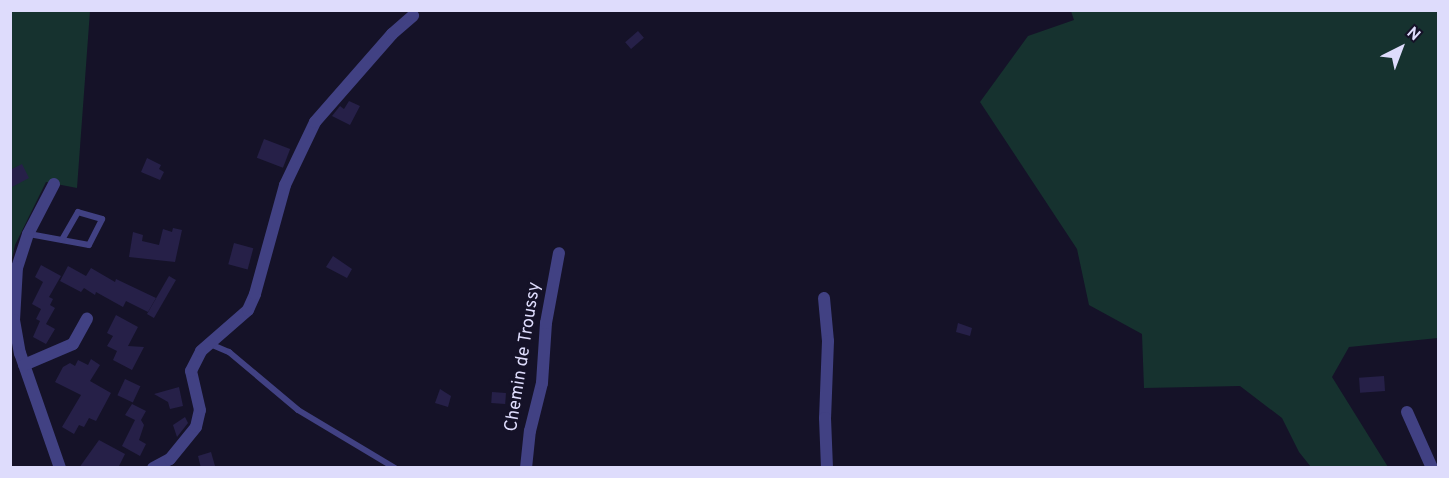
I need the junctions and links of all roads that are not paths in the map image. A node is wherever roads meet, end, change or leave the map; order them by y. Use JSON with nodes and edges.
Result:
{"nodes":[{"id":1,"x":413,"y":16,"type":"dead end"},
{"id":2,"x":54,"y":184,"type":"dead end"},
{"id":3,"x":28,"y":234,"type":"junction"},
{"id":4,"x":62,"y":240,"type":"junction"},
{"id":5,"x":559,"y":253,"type":"dead end"},
{"id":6,"x":824,"y":298,"type":"dead end"},
{"id":7,"x":87,"y":319,"type":"dead end"},
{"id":8,"x":210,"y":344,"type":"junction"},
{"id":9,"x":18,"y":359,"type":"edge"},
{"id":10,"x":1407,"y":412,"type":"dead end"},
{"id":11,"x":171,"y":464,"type":"edge"},
{"id":12,"x":60,"y":468,"type":"edge"},
{"id":13,"x":153,"y":468,"type":"edge"},
{"id":14,"x":395,"y":468,"type":"edge"},
{"id":15,"x":526,"y":468,"type":"edge"},
{"id":16,"x":827,"y":468,"type":"edge"},
{"id":17,"x":1432,"y":468,"type":"edge"}],
"edges":[{"from":1,"to":8,"type":"street"},
{"from":2,"to":3,"type":"street"},
{"from":3,"to":4,"type":"lane"},
{"from":3,"to":9,"type":"street"},
{"from":4,"to":4,"type":"lane"},
{"from":5,"to":15,"type":"street","name":"Chemin de Troussy"},
{"from":6,"to":16,"type":"street"},
{"from":7,"to":9,"type":"street"},
{"from":8,"to":11,"type":"street"},
{"from":8,"to":14,"type":"lane"},
{"from":9,"to":12,"type":"street"},
{"from":10,"to":17,"type":"street"},
{"from":11,"to":13,"type":"street"}]}
